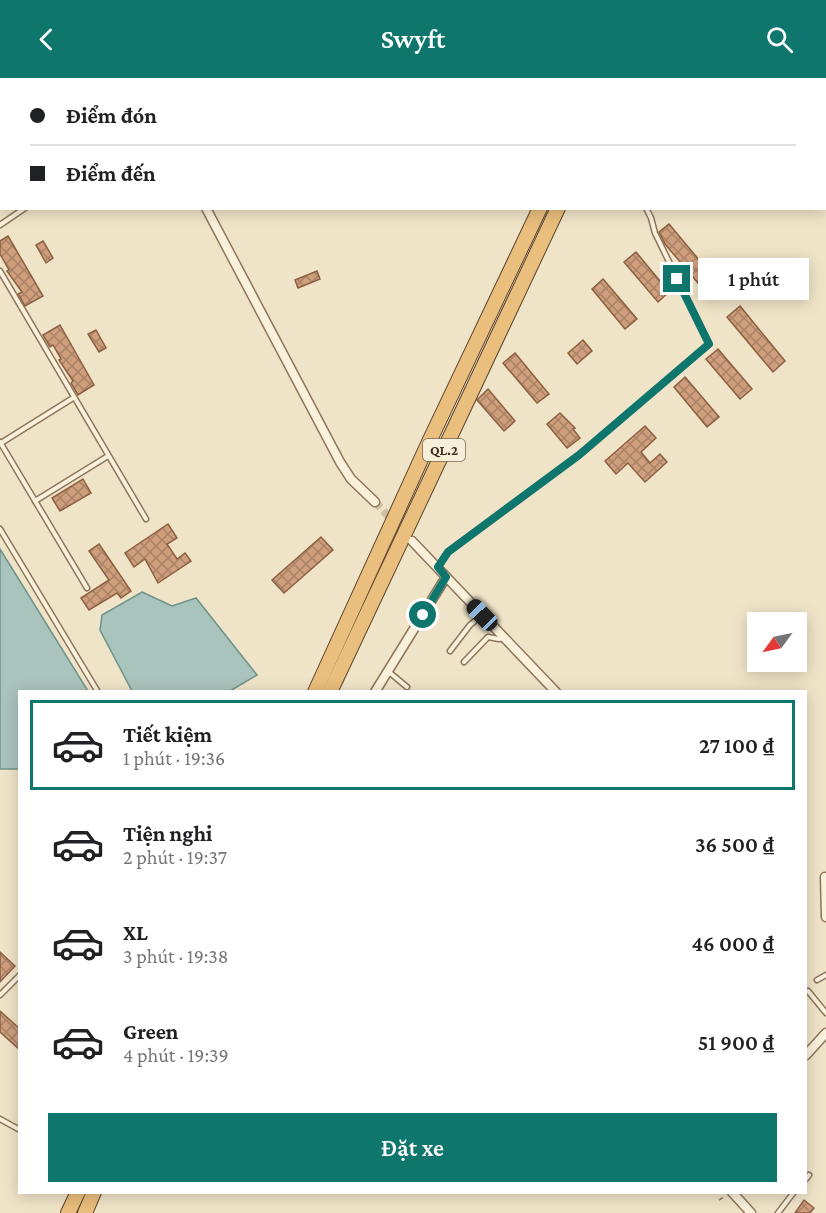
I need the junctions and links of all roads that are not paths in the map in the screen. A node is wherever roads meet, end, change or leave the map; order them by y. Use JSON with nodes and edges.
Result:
{"nodes":[{"id":1,"x":22,"y":210,"type":"edge"},
{"id":2,"x":207,"y":210,"type":"edge"},
{"id":3,"x":539,"y":210,"type":"edge"},
{"id":4,"x":557,"y":210,"type":"edge"},
{"id":5,"x":647,"y":210,"type":"edge"},
{"id":6,"x":0,"y":225,"type":"edge"},
{"id":7,"x":0,"y":271,"type":"edge"},
{"id":8,"x":74,"y":398,"type":"junction"},
{"id":9,"x":0,"y":442,"type":"edge"},
{"id":10,"x":108,"y":456,"type":"junction"},
{"id":11,"x":34,"y":501,"type":"junction"},
{"id":12,"x":375,"y":502,"type":"tunnel mouth"},
{"id":13,"x":146,"y":519,"type":"dead end"},
{"id":14,"x":0,"y":529,"type":"edge"},
{"id":15,"x":412,"y":541,"type":"tunnel mouth"},
{"id":16,"x":438,"y":567,"type":"junction"},
{"id":17,"x":446,"y":577,"type":"junction"},
{"id":18,"x":87,"y":588,"type":"dead end"},
{"id":19,"x":482,"y":615,"type":"junction"},
{"id":20,"x":504,"y":638,"type":"junction"},
{"id":21,"x":450,"y":651,"type":"dead end"},
{"id":22,"x":464,"y":662,"type":"dead end"},
{"id":23,"x":388,"y":671,"type":"junction"},
{"id":24,"x":407,"y":687,"type":"dead end"},
{"id":25,"x":97,"y":690,"type":"edge"},
{"id":26,"x":316,"y":690,"type":"edge"},
{"id":27,"x":331,"y":690,"type":"edge"},
{"id":28,"x":376,"y":690,"type":"edge"},
{"id":29,"x":554,"y":690,"type":"edge"},
{"id":30,"x":825,"y":877,"type":"edge"},
{"id":31,"x":826,"y":917,"type":"edge"},
{"id":32,"x":826,"y":975,"type":"edge"},
{"id":33,"x":18,"y":977,"type":"edge"},
{"id":34,"x":817,"y":980,"type":"dead end"},
{"id":35,"x":808,"y":991,"type":"dead end"},
{"id":36,"x":0,"y":996,"type":"edge"},
{"id":37,"x":826,"y":1013,"type":"edge"},
{"id":38,"x":826,"y":1033,"type":"edge"},
{"id":39,"x":807,"y":1054,"type":"edge"},
{"id":40,"x":0,"y":1119,"type":"edge"},
{"id":41,"x":18,"y":1129,"type":"edge"},
{"id":42,"x":77,"y":1194,"type":"edge"},
{"id":43,"x":93,"y":1194,"type":"edge"},
{"id":44,"x":734,"y":1194,"type":"edge"},
{"id":45,"x":793,"y":1194,"type":"edge"},
{"id":46,"x":68,"y":1213,"type":"edge"},
{"id":47,"x":85,"y":1213,"type":"edge"},
{"id":48,"x":751,"y":1213,"type":"edge"},
{"id":49,"x":778,"y":1213,"type":"edge"}],
"edges":[{"from":1,"to":6,"type":"lane"},
{"from":2,"to":12,"type":"street"},
{"from":3,"to":26,"type":"highway","number":"QL.2"},
{"from":4,"to":27,"type":"highway","number":"QL.2"},
{"from":5,"to":16,"type":"lane"},
{"from":7,"to":8,"type":"lane"},
{"from":8,"to":9,"type":"lane"},
{"from":8,"to":10,"type":"lane"},
{"from":9,"to":11,"type":"lane"},
{"from":10,"to":11,"type":"lane"},
{"from":10,"to":13,"type":"lane"},
{"from":11,"to":18,"type":"lane"},
{"from":14,"to":25,"type":"lane"},
{"from":15,"to":16,"type":"street"},
{"from":16,"to":17,"type":"street"},
{"from":17,"to":19,"type":"street"},
{"from":17,"to":23,"type":"street"},
{"from":19,"to":20,"type":"street"},
{"from":19,"to":21,"type":"lane"},
{"from":20,"to":22,"type":"lane"},
{"from":20,"to":29,"type":"street"},
{"from":23,"to":24,"type":"lane"},
{"from":23,"to":28,"type":"street"},
{"from":30,"to":31,"type":"street"},
{"from":32,"to":34,"type":"lane"},
{"from":33,"to":36,"type":"lane"},
{"from":35,"to":37,"type":"lane"},
{"from":38,"to":39,"type":"street"},
{"from":40,"to":41,"type":"lane"},
{"from":42,"to":46,"type":"highway"},
{"from":43,"to":47,"type":"highway"},
{"from":44,"to":48,"type":"street"},
{"from":45,"to":49,"type":"lane"}]}
